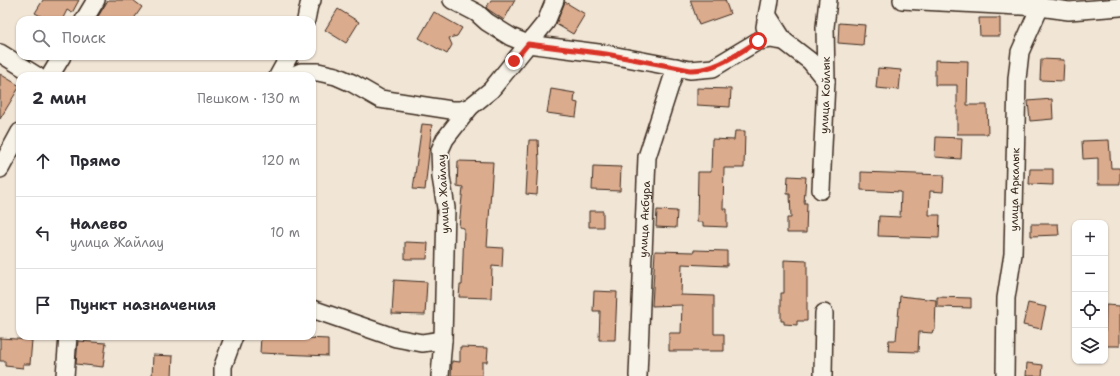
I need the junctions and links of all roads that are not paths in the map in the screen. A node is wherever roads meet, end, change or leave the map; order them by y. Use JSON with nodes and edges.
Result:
{"nodes":[{"id":1,"x":96,"y":0,"type":"edge"},
{"id":2,"x":312,"y":0,"type":"edge"},
{"id":3,"x":452,"y":0,"type":"edge"},
{"id":4,"x":555,"y":0,"type":"edge"},
{"id":5,"x":828,"y":0,"type":"edge"},
{"id":6,"x":902,"y":0,"type":"edge"},
{"id":7,"x":1038,"y":4,"type":"edge"},
{"id":8,"x":769,"y":8,"type":"edge"},
{"id":9,"x":1120,"y":8,"type":"edge"},
{"id":10,"x":86,"y":16,"type":"edge"},
{"id":11,"x":307,"y":16,"type":"edge"},
{"id":12,"x":758,"y":41,"type":"junction"},
{"id":13,"x":784,"y":41,"type":"junction"},
{"id":14,"x":528,"y":44,"type":"junction"},
{"id":15,"x":0,"y":53,"type":"edge"},
{"id":16,"x":60,"y":60,"type":"edge"},
{"id":17,"x":287,"y":60,"type":"edge"},
{"id":18,"x":676,"y":67,"type":"junction"},
{"id":19,"x":31,"y":72,"type":"edge"},
{"id":20,"x":52,"y":72,"type":"edge"},
{"id":21,"x":280,"y":72,"type":"edge"},
{"id":22,"x":301,"y":72,"type":"edge"},
{"id":23,"x":316,"y":72,"type":"edge"},
{"id":24,"x":316,"y":72,"type":"edge"},
{"id":25,"x":826,"y":82,"type":"junction"},
{"id":26,"x":436,"y":107,"type":"junction"},
{"id":27,"x":470,"y":107,"type":"junction"},
{"id":28,"x":445,"y":139,"type":"junction"},
{"id":29,"x":16,"y":140,"type":"edge"},
{"id":30,"x":0,"y":170,"type":"edge"},
{"id":31,"x":821,"y":190,"type":"dead end"},
{"id":32,"x":316,"y":310,"type":"edge"},
{"id":33,"x":824,"y":313,"type":"dead end"},
{"id":34,"x":68,"y":340,"type":"edge"},
{"id":35,"x":233,"y":340,"type":"edge"},
{"id":36,"x":443,"y":340,"type":"junction"},
{"id":37,"x":65,"y":376,"type":"edge"},
{"id":38,"x":223,"y":376,"type":"edge"},
{"id":39,"x":440,"y":376,"type":"edge"},
{"id":40,"x":638,"y":376,"type":"edge"},
{"id":41,"x":823,"y":376,"type":"edge"},
{"id":42,"x":1005,"y":376,"type":"edge"}],
"edges":[{"from":1,"to":10,"type":"street"},
{"from":2,"to":11,"type":"street"},
{"from":3,"to":14,"type":"street"},
{"from":4,"to":14,"type":"street","name":"улица Жайлау"},
{"from":5,"to":25,"type":"street","name":"улица Койлык"},
{"from":6,"to":7,"type":"street"},
{"from":7,"to":9,"type":"street"},
{"from":7,"to":42,"type":"street","name":"улица Аркалык"},
{"from":8,"to":12,"type":"street"},
{"from":8,"to":13,"type":"street"},
{"from":12,"to":13,"type":"street"},
{"from":12,"to":18,"type":"street"},
{"from":13,"to":25,"type":"street"},
{"from":14,"to":18,"type":"street"},
{"from":14,"to":27,"type":"street","name":"улица Жайлау"},
{"from":15,"to":19,"type":"street"},
{"from":16,"to":20,"type":"street"},
{"from":17,"to":21,"type":"street"},
{"from":18,"to":40,"type":"street","name":"улица Акбура"},
{"from":22,"to":23,"type":"street"},
{"from":24,"to":26,"type":"street"},
{"from":25,"to":31,"type":"street","name":"улица Койлык"},
{"from":26,"to":27,"type":"street"},
{"from":26,"to":28,"type":"street"},
{"from":27,"to":28,"type":"street","name":"улица Жайлау"},
{"from":28,"to":36,"type":"street","name":"улица Жайлау"},
{"from":29,"to":30,"type":"street"},
{"from":32,"to":36,"type":"street"},
{"from":33,"to":41,"type":"street"},
{"from":34,"to":37,"type":"street"},
{"from":35,"to":38,"type":"street"},
{"from":36,"to":39,"type":"street","name":"улица Жайлау"}]}
